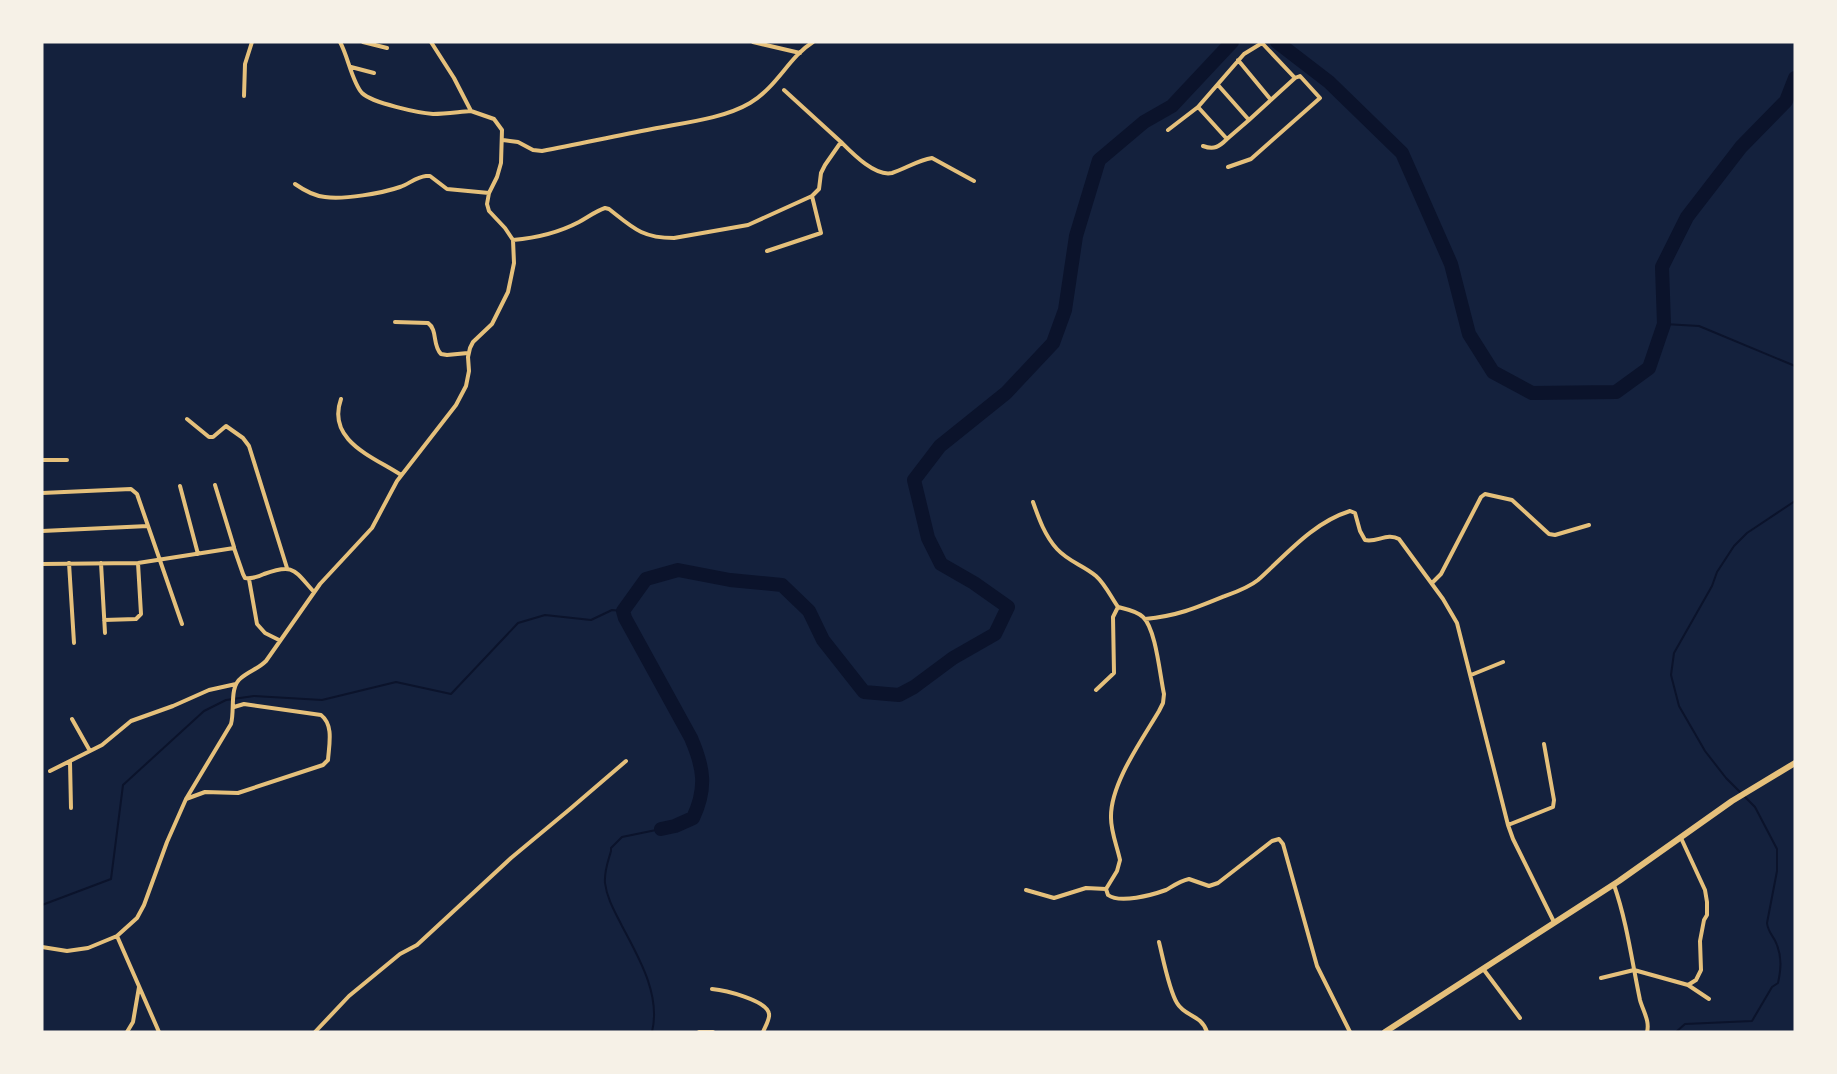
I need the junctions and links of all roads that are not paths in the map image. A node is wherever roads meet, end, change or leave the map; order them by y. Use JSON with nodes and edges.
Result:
{"nodes":[{"id":1,"x":252,"y":42,"type":"edge"},
{"id":2,"x":340,"y":42,"type":"edge"},
{"id":3,"x":363,"y":42,"type":"edge"},
{"id":4,"x":431,"y":42,"type":"edge"},
{"id":5,"x":753,"y":42,"type":"edge"},
{"id":6,"x":813,"y":42,"type":"edge"},
{"id":7,"x":387,"y":48,"type":"dead end"},
{"id":8,"x":800,"y":53,"type":"junction"},
{"id":9,"x":1238,"y":60,"type":"junction"},
{"id":10,"x":351,"y":67,"type":"junction"},
{"id":11,"x":374,"y":73,"type":"dead end"},
{"id":12,"x":1295,"y":78,"type":"junction"},
{"id":13,"x":1218,"y":84,"type":"junction"},
{"id":14,"x":784,"y":90,"type":"dead end"},
{"id":15,"x":244,"y":96,"type":"dead end"},
{"id":16,"x":1271,"y":100,"type":"junction"},
{"id":17,"x":1198,"y":106,"type":"junction"},
{"id":18,"x":471,"y":111,"type":"junction"},
{"id":19,"x":1249,"y":120,"type":"junction"},
{"id":20,"x":1168,"y":130,"type":"dead end"},
{"id":21,"x":1227,"y":139,"type":"junction"},
{"id":22,"x":503,"y":140,"type":"junction"},
{"id":23,"x":842,"y":142,"type":"junction"},
{"id":24,"x":1203,"y":146,"type":"dead end"},
{"id":25,"x":1228,"y":167,"type":"dead end"},
{"id":26,"x":974,"y":181,"type":"dead end"},
{"id":27,"x":295,"y":184,"type":"dead end"},
{"id":28,"x":489,"y":193,"type":"junction"},
{"id":29,"x":812,"y":196,"type":"junction"},
{"id":30,"x":513,"y":240,"type":"junction"},
{"id":31,"x":767,"y":251,"type":"dead end"},
{"id":32,"x":395,"y":322,"type":"dead end"},
{"id":33,"x":468,"y":353,"type":"junction"},
{"id":34,"x":341,"y":399,"type":"dead end"},
{"id":35,"x":187,"y":419,"type":"dead end"},
{"id":36,"x":42,"y":460,"type":"edge"},
{"id":37,"x":67,"y":460,"type":"dead end"},
{"id":38,"x":401,"y":475,"type":"junction"},
{"id":39,"x":215,"y":485,"type":"dead end"},
{"id":40,"x":180,"y":486,"type":"dead end"},
{"id":41,"x":42,"y":493,"type":"edge"},
{"id":42,"x":1033,"y":502,"type":"dead end"},
{"id":43,"x":1589,"y":525,"type":"dead end"},
{"id":44,"x":148,"y":526,"type":"junction"},
{"id":45,"x":42,"y":531,"type":"edge"},
{"id":46,"x":234,"y":548,"type":"junction"},
{"id":47,"x":198,"y":554,"type":"junction"},
{"id":48,"x":159,"y":561,"type":"junction"},
{"id":49,"x":69,"y":563,"type":"junction"},
{"id":50,"x":101,"y":563,"type":"junction"},
{"id":51,"x":138,"y":563,"type":"junction"},
{"id":52,"x":42,"y":564,"type":"edge"},
{"id":53,"x":287,"y":568,"type":"junction"},
{"id":54,"x":249,"y":579,"type":"junction"},
{"id":55,"x":1432,"y":583,"type":"junction"},
{"id":56,"x":314,"y":592,"type":"junction"},
{"id":57,"x":1118,"y":607,"type":"junction"},
{"id":58,"x":1145,"y":619,"type":"junction"},
{"id":59,"x":104,"y":620,"type":"junction"},
{"id":60,"x":182,"y":624,"type":"dead end"},
{"id":61,"x":105,"y":633,"type":"dead end"},
{"id":62,"x":280,"y":640,"type":"junction"},
{"id":63,"x":74,"y":643,"type":"dead end"},
{"id":64,"x":1503,"y":663,"type":"dead end"},
{"id":65,"x":1471,"y":675,"type":"junction"},
{"id":66,"x":236,"y":684,"type":"junction"},
{"id":67,"x":1096,"y":690,"type":"dead end"},
{"id":68,"x":234,"y":706,"type":"junction"},
{"id":69,"x":72,"y":719,"type":"dead end"},
{"id":70,"x":1544,"y":744,"type":"dead end"},
{"id":71,"x":90,"y":751,"type":"junction"},
{"id":72,"x":626,"y":761,"type":"dead end"},
{"id":73,"x":70,"y":762,"type":"junction"},
{"id":74,"x":1795,"y":763,"type":"edge"},
{"id":75,"x":50,"y":771,"type":"dead end"},
{"id":76,"x":186,"y":799,"type":"junction"},
{"id":77,"x":71,"y":808,"type":"dead end"},
{"id":78,"x":1508,"y":825,"type":"junction"},
{"id":79,"x":1681,"y":838,"type":"junction"},
{"id":80,"x":1614,"y":885,"type":"junction"},
{"id":81,"x":1106,"y":889,"type":"junction"},
{"id":82,"x":1026,"y":890,"type":"dead end"},
{"id":83,"x":1554,"y":923,"type":"junction"},
{"id":84,"x":117,"y":936,"type":"junction"},
{"id":85,"x":1159,"y":942,"type":"dead end"},
{"id":86,"x":42,"y":947,"type":"edge"},
{"id":87,"x":1635,"y":969,"type":"junction"},
{"id":88,"x":1484,"y":970,"type":"junction"},
{"id":89,"x":1601,"y":978,"type":"dead end"},
{"id":90,"x":1688,"y":985,"type":"junction"},
{"id":91,"x":139,"y":986,"type":"junction"},
{"id":92,"x":712,"y":989,"type":"dead end"},
{"id":93,"x":1709,"y":999,"type":"dead end"},
{"id":94,"x":1520,"y":1018,"type":"dead end"},
{"id":95,"x":128,"y":1032,"type":"edge"},
{"id":96,"x":159,"y":1032,"type":"edge"},
{"id":97,"x":315,"y":1032,"type":"edge"},
{"id":98,"x":699,"y":1032,"type":"edge"},
{"id":99,"x":714,"y":1032,"type":"edge"},
{"id":100,"x":762,"y":1032,"type":"edge"},
{"id":101,"x":1207,"y":1032,"type":"edge"},
{"id":102,"x":1350,"y":1032,"type":"edge"},
{"id":103,"x":1385,"y":1032,"type":"edge"},
{"id":104,"x":1647,"y":1032,"type":"edge"}],
"edges":[{"from":1,"to":15,"type":"street"},
{"from":2,"to":10,"type":"street"},
{"from":3,"to":7,"type":"street"},
{"from":4,"to":18,"type":"street"},
{"from":5,"to":8,"type":"street"},
{"from":6,"to":8,"type":"street"},
{"from":8,"to":22,"type":"street"},
{"from":9,"to":12,"type":"street"},
{"from":9,"to":13,"type":"street"},
{"from":9,"to":16,"type":"street"},
{"from":10,"to":11,"type":"street"},
{"from":10,"to":18,"type":"street"},
{"from":12,"to":16,"type":"street"},
{"from":12,"to":25,"type":"street"},
{"from":13,"to":17,"type":"street"},
{"from":13,"to":19,"type":"street"},
{"from":14,"to":23,"type":"street"},
{"from":16,"to":19,"type":"street"},
{"from":17,"to":20,"type":"street"},
{"from":17,"to":21,"type":"street"},
{"from":18,"to":22,"type":"street"},
{"from":19,"to":21,"type":"street"},
{"from":21,"to":24,"type":"street"},
{"from":22,"to":28,"type":"street"},
{"from":23,"to":26,"type":"street"},
{"from":23,"to":29,"type":"street"},
{"from":27,"to":28,"type":"street"},
{"from":28,"to":30,"type":"street"},
{"from":29,"to":30,"type":"street"},
{"from":29,"to":31,"type":"street"},
{"from":30,"to":33,"type":"street"},
{"from":32,"to":33,"type":"street"},
{"from":33,"to":38,"type":"street"},
{"from":34,"to":38,"type":"street"},
{"from":35,"to":53,"type":"street"},
{"from":36,"to":37,"type":"street"},
{"from":38,"to":56,"type":"street"},
{"from":39,"to":46,"type":"street"},
{"from":40,"to":47,"type":"street"},
{"from":41,"to":44,"type":"street"},
{"from":42,"to":57,"type":"street"},
{"from":43,"to":55,"type":"street"},
{"from":44,"to":45,"type":"street"},
{"from":44,"to":48,"type":"street"},
{"from":46,"to":47,"type":"street"},
{"from":46,"to":54,"type":"street"},
{"from":47,"to":48,"type":"street"},
{"from":48,"to":51,"type":"street"},
{"from":48,"to":60,"type":"street"},
{"from":49,"to":50,"type":"street"},
{"from":49,"to":52,"type":"street"},
{"from":49,"to":63,"type":"street"},
{"from":50,"to":51,"type":"street"},
{"from":50,"to":59,"type":"street"},
{"from":51,"to":59,"type":"street"},
{"from":53,"to":54,"type":"street"},
{"from":53,"to":56,"type":"street"},
{"from":54,"to":62,"type":"street"},
{"from":55,"to":58,"type":"street"},
{"from":55,"to":65,"type":"street"},
{"from":56,"to":62,"type":"street"},
{"from":57,"to":58,"type":"street"},
{"from":57,"to":67,"type":"street"},
{"from":58,"to":81,"type":"street"},
{"from":59,"to":61,"type":"street"},
{"from":62,"to":66,"type":"street"},
{"from":64,"to":65,"type":"street"},
{"from":65,"to":78,"type":"street"},
{"from":66,"to":68,"type":"street"},
{"from":66,"to":71,"type":"street"},
{"from":68,"to":76,"type":"street"},
{"from":68,"to":76,"type":"street"},
{"from":69,"to":71,"type":"street"},
{"from":70,"to":78,"type":"street"},
{"from":71,"to":73,"type":"street"},
{"from":72,"to":97,"type":"street"},
{"from":73,"to":75,"type":"street"},
{"from":73,"to":77,"type":"street"},
{"from":74,"to":79,"type":"highway"},
{"from":76,"to":84,"type":"street"},
{"from":78,"to":83,"type":"street"},
{"from":79,"to":80,"type":"highway"},
{"from":79,"to":90,"type":"street"},
{"from":80,"to":83,"type":"highway"},
{"from":80,"to":87,"type":"street"},
{"from":81,"to":82,"type":"street"},
{"from":81,"to":102,"type":"street"},
{"from":83,"to":88,"type":"highway"},
{"from":84,"to":86,"type":"street"},
{"from":84,"to":91,"type":"street"},
{"from":85,"to":101,"type":"street"},
{"from":87,"to":89,"type":"street"},
{"from":87,"to":90,"type":"street"},
{"from":87,"to":104,"type":"street"},
{"from":88,"to":94,"type":"street"},
{"from":88,"to":103,"type":"highway"},
{"from":90,"to":93,"type":"street"},
{"from":91,"to":95,"type":"street"},
{"from":91,"to":96,"type":"street"},
{"from":92,"to":100,"type":"street"},
{"from":98,"to":99,"type":"street"}]}
